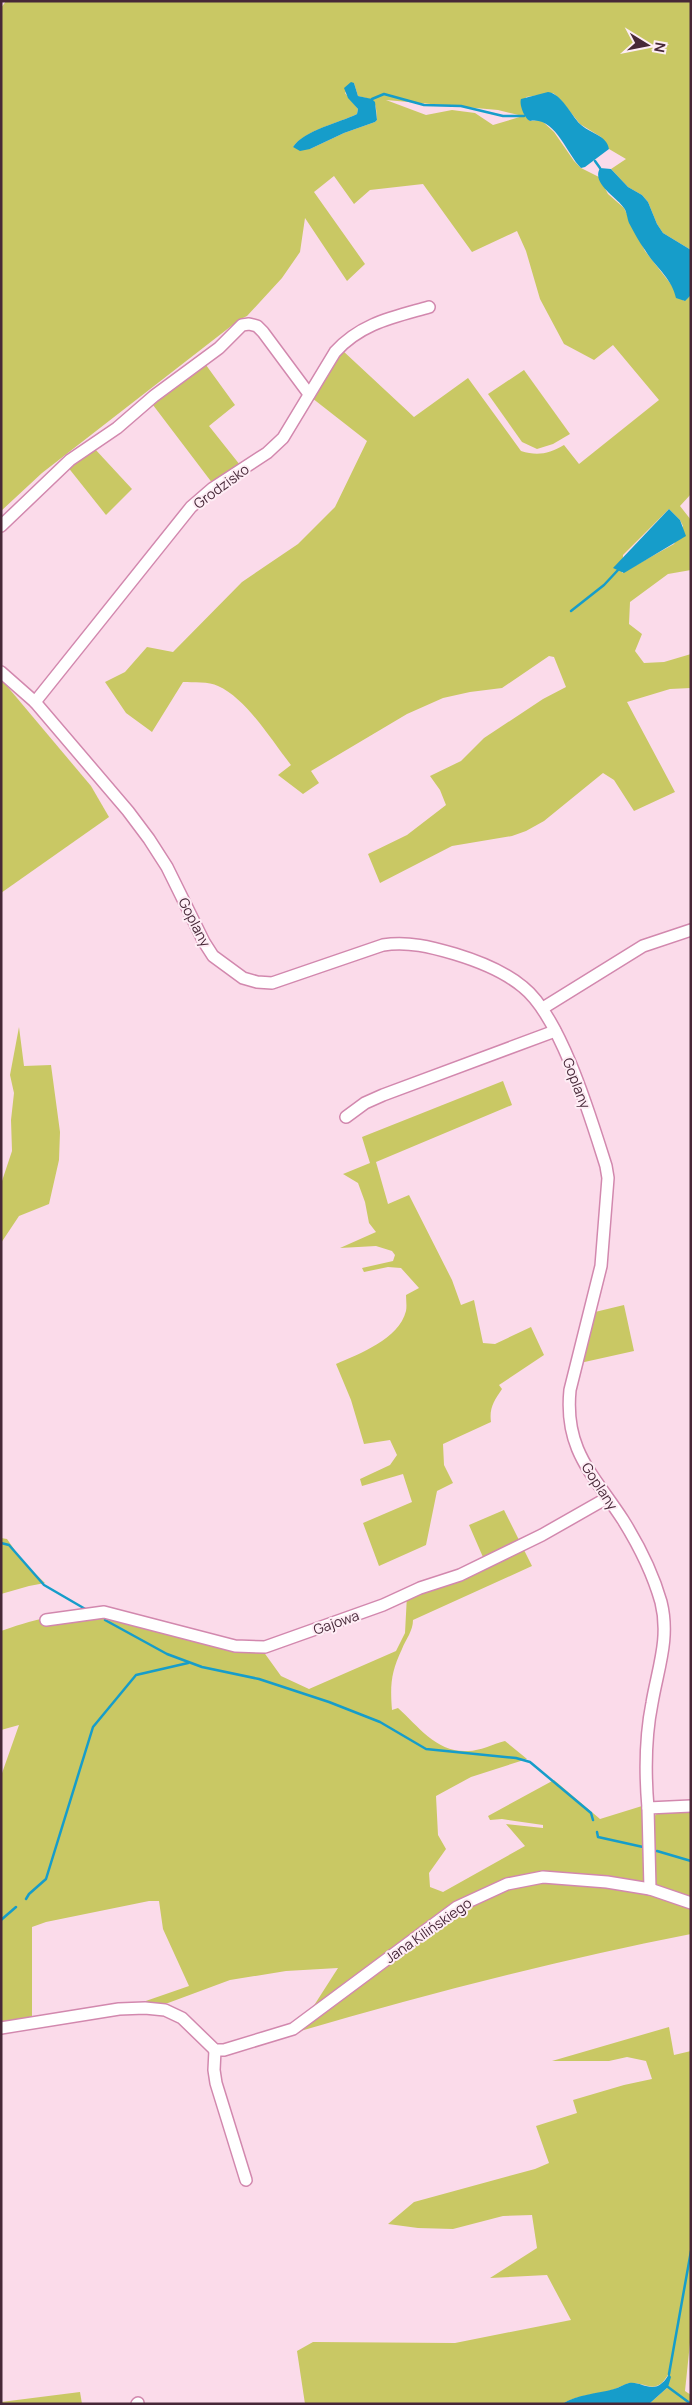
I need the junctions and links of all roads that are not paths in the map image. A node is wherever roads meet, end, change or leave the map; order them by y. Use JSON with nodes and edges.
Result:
{"nodes":[{"id":1,"x":430,"y":307,"type":"dead end"},
{"id":2,"x":310,"y":394,"type":"junction"},
{"id":3,"x":1,"y":526,"type":"edge"},
{"id":4,"x":1,"y":672,"type":"edge"},
{"id":5,"x":35,"y":702,"type":"junction"},
{"id":6,"x":691,"y":930,"type":"edge"},
{"id":7,"x":543,"y":1008,"type":"junction"},
{"id":8,"x":554,"y":1031,"type":"junction"},
{"id":9,"x":346,"y":1117,"type":"dead end"},
{"id":10,"x":607,"y":1498,"type":"junction"},
{"id":11,"x":46,"y":1620,"type":"dead end"},
{"id":12,"x":691,"y":1806,"type":"edge"},
{"id":13,"x":648,"y":1808,"type":"junction"},
{"id":14,"x":650,"y":1889,"type":"junction"},
{"id":15,"x":691,"y":1903,"type":"edge"},
{"id":16,"x":1,"y":2028,"type":"edge"},
{"id":17,"x":215,"y":2050,"type":"junction"},
{"id":18,"x":246,"y":2180,"type":"dead end"}],
"edges":[{"from":1,"to":2,"type":"street","name":"Grodzisko"},
{"from":2,"to":3,"type":"street"},
{"from":2,"to":5,"type":"street","name":"Grodzisko"},
{"from":4,"to":5,"type":"street"},
{"from":5,"to":7,"type":"street","name":"Goplany"},
{"from":6,"to":7,"type":"street"},
{"from":7,"to":8,"type":"street","name":"Goplany"},
{"from":8,"to":9,"type":"street"},
{"from":8,"to":10,"type":"street","name":"Goplany"},
{"from":10,"to":11,"type":"street","name":"Gajowa"},
{"from":10,"to":13,"type":"street","name":"Goplany"},
{"from":12,"to":13,"type":"street"},
{"from":13,"to":14,"type":"street","name":"Goplany"},
{"from":14,"to":15,"type":"street","name":"Jana Kilińskiego"},
{"from":14,"to":17,"type":"street","name":"Jana Kilińskiego"},
{"from":16,"to":17,"type":"street"},
{"from":17,"to":18,"type":"street"}]}
